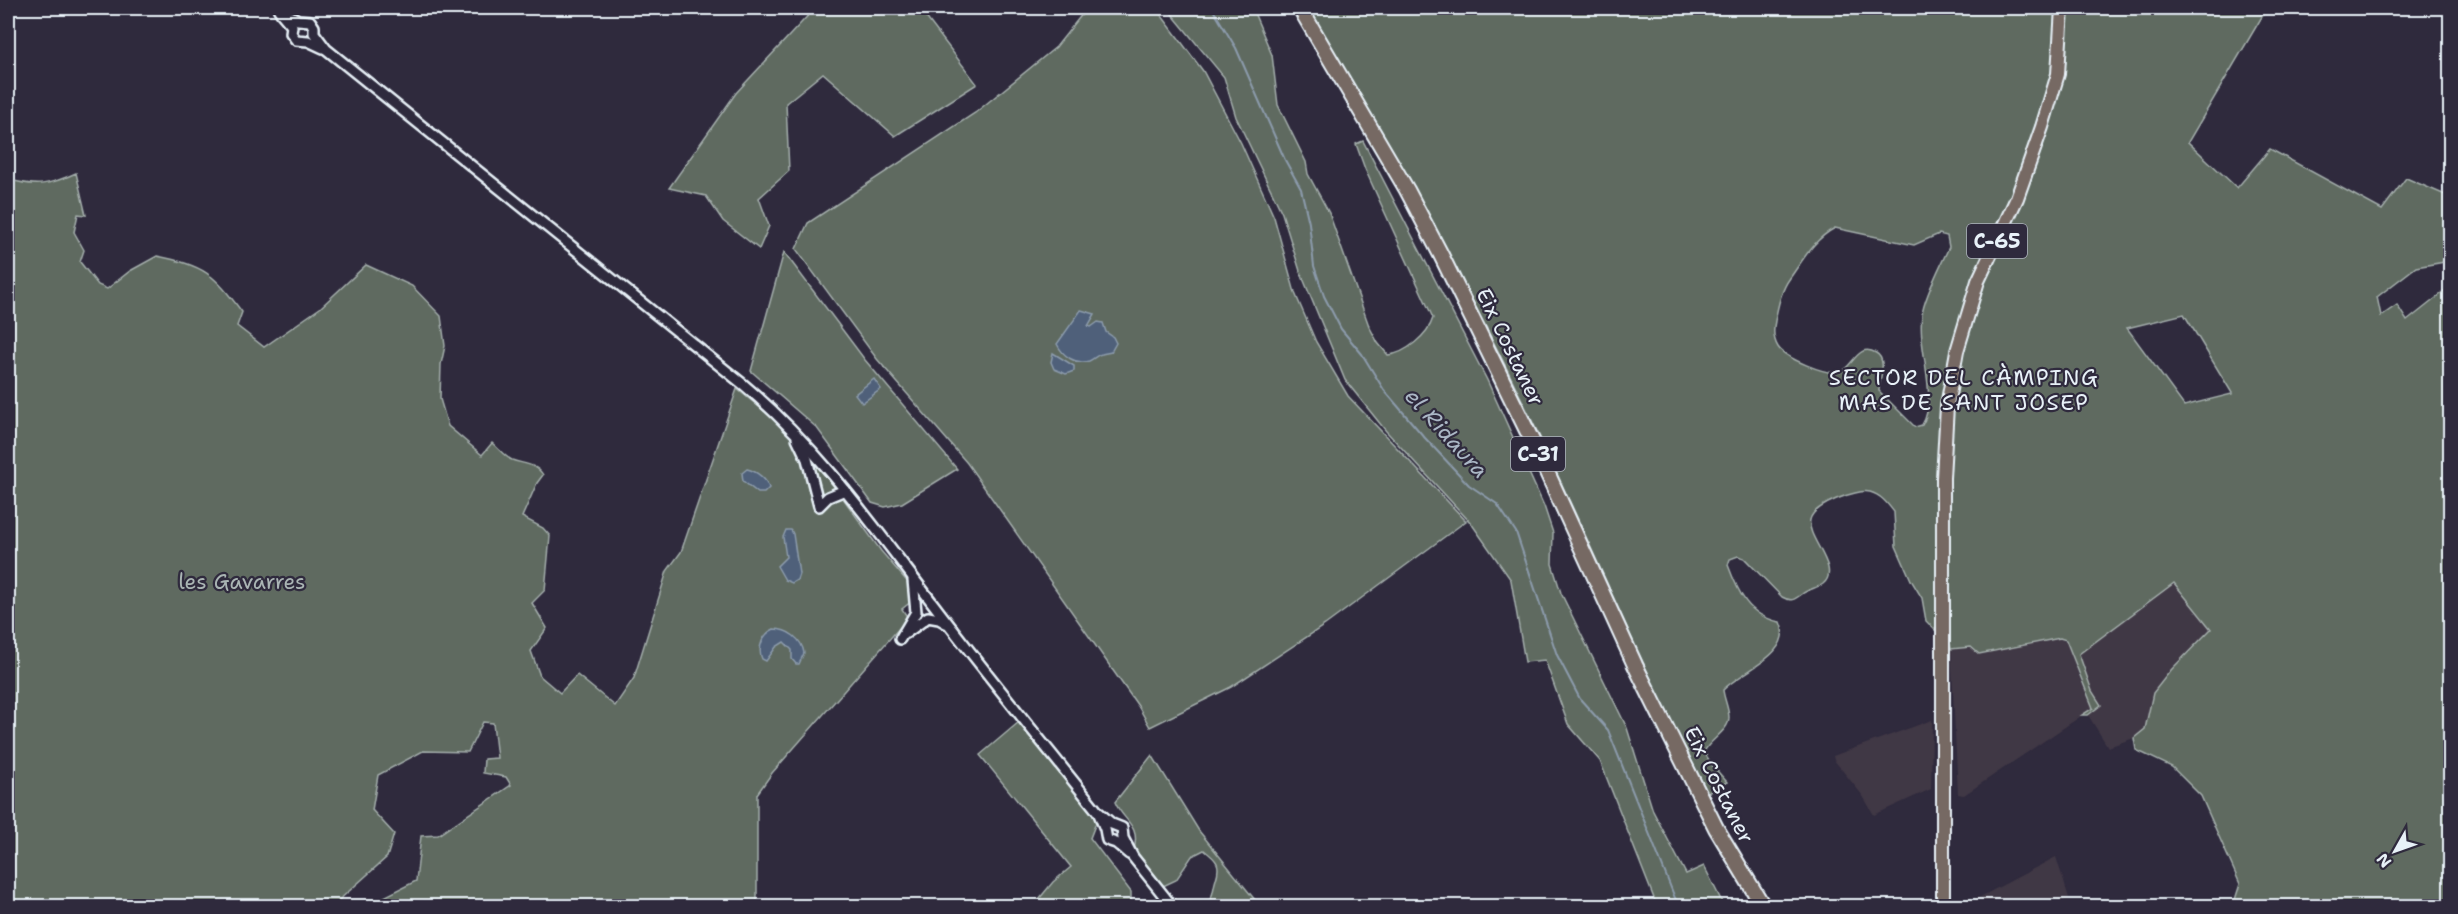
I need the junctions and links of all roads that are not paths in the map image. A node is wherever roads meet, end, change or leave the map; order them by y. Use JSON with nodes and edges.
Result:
{"nodes":[{"id":1,"x":1291,"y":8,"type":"edge"},
{"id":2,"x":1300,"y":8,"type":"edge"},
{"id":3,"x":2062,"y":8,"type":"edge"},
{"id":4,"x":277,"y":9,"type":"edge"},
{"id":5,"x":295,"y":23,"type":"junction"},
{"id":6,"x":311,"y":37,"type":"junction"},
{"id":7,"x":787,"y":423,"type":"junction"},
{"id":8,"x":845,"y":490,"type":"junction"},
{"id":9,"x":912,"y":575,"type":"junction"},
{"id":10,"x":933,"y":604,"type":"junction"},
{"id":11,"x":916,"y":612,"type":"junction"},
{"id":12,"x":928,"y":617,"type":"junction"},
{"id":13,"x":949,"y":624,"type":"junction"},
{"id":14,"x":1109,"y":827,"type":"junction"},
{"id":15,"x":1120,"y":841,"type":"junction"},
{"id":16,"x":1757,"y":905,"type":"edge"},
{"id":17,"x":1172,"y":906,"type":"edge"},
{"id":18,"x":1943,"y":906,"type":"edge"}],
"edges":[{"from":1,"to":16,"type":"highway","name":"Eix Costaner","number":"C-31"},
{"from":2,"to":16,"type":"highway","name":"Eix Costaner","number":"C-31"},
{"from":3,"to":18,"type":"main road","number":"C-65"},
{"from":4,"to":5,"type":"street"},
{"from":5,"to":6,"type":"street"},
{"from":5,"to":6,"type":"street"},
{"from":6,"to":7,"type":"street"},
{"from":7,"to":8,"type":"street"},
{"from":7,"to":8,"type":"street"},
{"from":8,"to":9,"type":"street"},
{"from":9,"to":10,"type":"street"},
{"from":9,"to":11,"type":"street"},
{"from":10,"to":11,"type":"street"},
{"from":10,"to":12,"type":"street"},
{"from":10,"to":13,"type":"street"},
{"from":11,"to":12,"type":"street"},
{"from":12,"to":13,"type":"street"},
{"from":13,"to":14,"type":"street"},
{"from":14,"to":15,"type":"street"},
{"from":14,"to":15,"type":"street"},
{"from":15,"to":17,"type":"street"}]}
